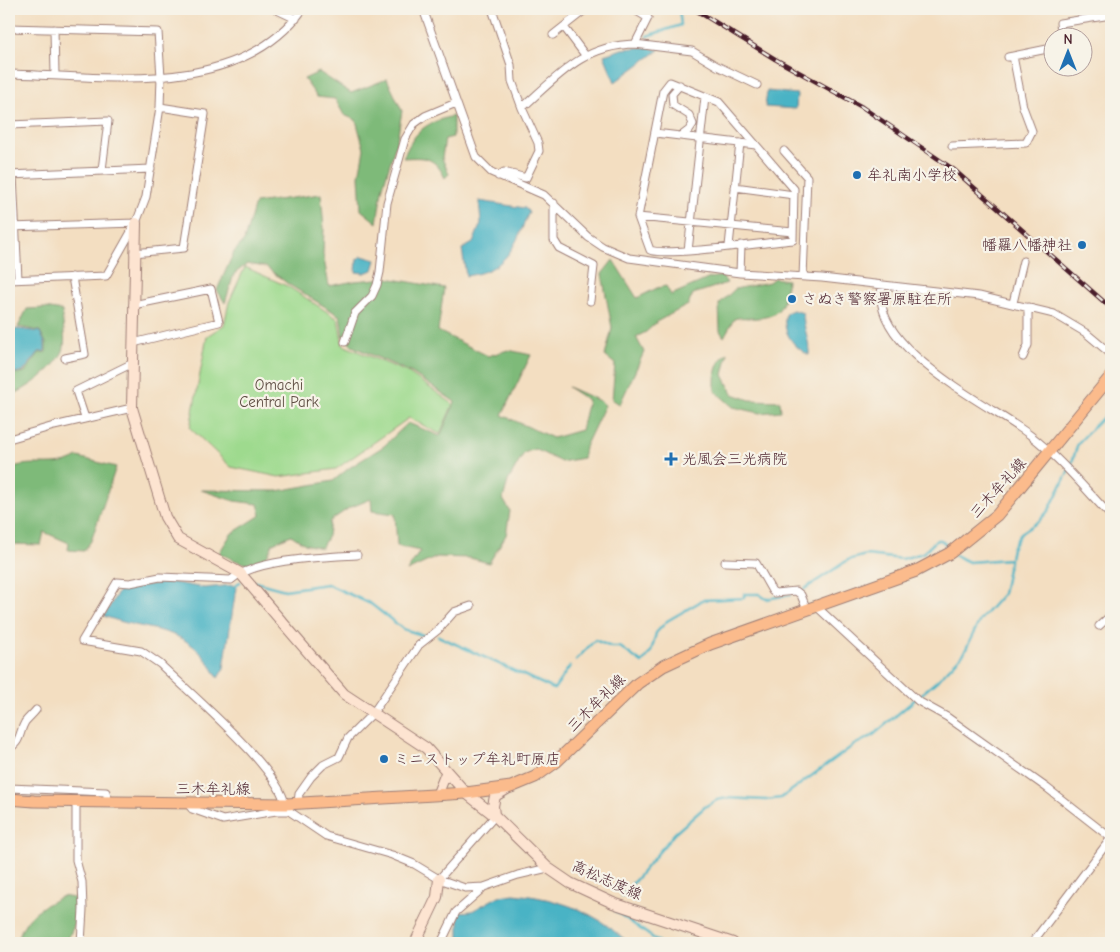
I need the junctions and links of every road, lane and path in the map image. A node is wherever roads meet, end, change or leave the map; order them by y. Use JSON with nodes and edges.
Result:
{"nodes":[{"id":1,"x":275,"y":9,"type":"edge"},
{"id":2,"x":303,"y":9,"type":"edge"},
{"id":3,"x":423,"y":9,"type":"edge"},
{"id":4,"x":492,"y":9,"type":"edge"},
{"id":5,"x":586,"y":9,"type":"edge"},
{"id":6,"x":633,"y":9,"type":"edge"},
{"id":7,"x":1111,"y":14,"type":"edge"},
{"id":8,"x":296,"y":19,"type":"junction"},
{"id":9,"x":564,"y":27,"type":"junction"},
{"id":10,"x":9,"y":28,"type":"edge"},
{"id":11,"x":1061,"y":28,"type":"edge"},
{"id":12,"x":54,"y":29,"type":"junction"},
{"id":13,"x":553,"y":36,"type":"dead end"},
{"id":14,"x":635,"y":44,"type":"junction"},
{"id":15,"x":1042,"y":50,"type":"edge"},
{"id":16,"x":585,"y":55,"type":"junction"},
{"id":17,"x":9,"y":74,"type":"edge"},
{"id":18,"x":55,"y":75,"type":"junction"},
{"id":19,"x":161,"y":76,"type":"junction"},
{"id":20,"x":680,"y":85,"type":"junction"},
{"id":21,"x":757,"y":85,"type":"dead end"},
{"id":22,"x":705,"y":97,"type":"junction"},
{"id":23,"x":456,"y":103,"type":"junction"},
{"id":24,"x":160,"y":108,"type":"junction"},
{"id":25,"x":522,"y":108,"type":"junction"},
{"id":26,"x":9,"y":125,"type":"edge"},
{"id":27,"x":654,"y":133,"type":"junction"},
{"id":28,"x":681,"y":136,"type":"junction"},
{"id":29,"x":700,"y":138,"type":"junction"},
{"id":30,"x":740,"y":143,"type":"junction"},
{"id":31,"x":756,"y":145,"type":"junction"},
{"id":32,"x":952,"y":146,"type":"dead end"},
{"id":33,"x":784,"y":151,"type":"dead end"},
{"id":34,"x":151,"y":169,"type":"junction"},
{"id":35,"x":102,"y":170,"type":"junction"},
{"id":36,"x":11,"y":175,"type":"edge"},
{"id":37,"x":498,"y":176,"type":"junction"},
{"id":38,"x":735,"y":187,"type":"junction"},
{"id":39,"x":794,"y":195,"type":"junction"},
{"id":40,"x":554,"y":203,"type":"junction"},
{"id":41,"x":638,"y":217,"type":"junction"},
{"id":42,"x":691,"y":222,"type":"junction"},
{"id":43,"x":136,"y":223,"type":"junction"},
{"id":44,"x":731,"y":226,"type":"junction"},
{"id":45,"x":12,"y":227,"type":"edge"},
{"id":46,"x":793,"y":232,"type":"junction"},
{"id":47,"x":741,"y":245,"type":"junction"},
{"id":48,"x":728,"y":246,"type":"junction"},
{"id":49,"x":688,"y":251,"type":"junction"},
{"id":50,"x":134,"y":253,"type":"junction"},
{"id":51,"x":1023,"y":261,"type":"dead end"},
{"id":52,"x":740,"y":273,"type":"junction"},
{"id":53,"x":72,"y":277,"type":"junction"},
{"id":54,"x":803,"y":277,"type":"junction"},
{"id":55,"x":18,"y":279,"type":"junction"},
{"id":56,"x":9,"y":280,"type":"edge"},
{"id":57,"x":882,"y":286,"type":"junction"},
{"id":58,"x":590,"y":301,"type":"dead end"},
{"id":59,"x":1013,"y":303,"type":"junction"},
{"id":60,"x":133,"y":305,"type":"junction"},
{"id":61,"x":1028,"y":307,"type":"junction"},
{"id":62,"x":345,"y":342,"type":"dead end"},
{"id":63,"x":133,"y":343,"type":"junction"},
{"id":64,"x":1111,"y":354,"type":"edge"},
{"id":65,"x":1022,"y":357,"type":"dead end"},
{"id":66,"x":65,"y":358,"type":"dead end"},
{"id":67,"x":133,"y":363,"type":"junction"},
{"id":68,"x":1111,"y":376,"type":"edge"},
{"id":69,"x":132,"y":408,"type":"junction"},
{"id":70,"x":86,"y":418,"type":"junction"},
{"id":71,"x":9,"y":440,"type":"edge"},
{"id":72,"x":1050,"y":453,"type":"junction"},
{"id":73,"x":1111,"y":516,"type":"edge"},
{"id":74,"x":356,"y":554,"type":"dead end"},
{"id":75,"x":725,"y":562,"type":"dead end"},
{"id":76,"x":240,"y":573,"type":"junction"},
{"id":77,"x":471,"y":606,"type":"dead end"},
{"id":78,"x":812,"y":608,"type":"junction"},
{"id":79,"x":1111,"y":615,"type":"edge"},
{"id":80,"x":1100,"y":626,"type":"dead end"},
{"id":81,"x":36,"y":710,"type":"dead end"},
{"id":82,"x":373,"y":713,"type":"junction"},
{"id":83,"x":9,"y":748,"type":"edge"},
{"id":84,"x":446,"y":773,"type":"junction"},
{"id":85,"x":524,"y":782,"type":"junction"},
{"id":86,"x":9,"y":788,"type":"edge"},
{"id":87,"x":438,"y":793,"type":"junction"},
{"id":88,"x":466,"y":793,"type":"junction"},
{"id":89,"x":9,"y":799,"type":"edge"},
{"id":90,"x":76,"y":802,"type":"junction"},
{"id":91,"x":109,"y":802,"type":"junction"},
{"id":92,"x":298,"y":803,"type":"junction"},
{"id":93,"x":286,"y":807,"type":"junction"},
{"id":94,"x":495,"y":816,"type":"junction"},
{"id":95,"x":1111,"y":838,"type":"edge"},
{"id":96,"x":548,"y":868,"type":"junction"},
{"id":97,"x":439,"y":879,"type":"junction"},
{"id":98,"x":484,"y":887,"type":"junction"},
{"id":99,"x":80,"y":943,"type":"edge"},
{"id":100,"x":415,"y":943,"type":"edge"},
{"id":101,"x":441,"y":943,"type":"edge"},
{"id":102,"x":733,"y":943,"type":"edge"},
{"id":103,"x":1032,"y":943,"type":"edge"}],
"edges":[{"from":1,"to":8,"type":"street"},
{"from":2,"to":8,"type":"street"},
{"from":3,"to":23,"type":"street"},
{"from":4,"to":25,"type":"street"},
{"from":5,"to":9,"type":"street"},
{"from":6,"to":14,"type":"street"},
{"from":7,"to":11,"type":"street"},
{"from":8,"to":19,"type":"street"},
{"from":9,"to":13,"type":"street"},
{"from":9,"to":16,"type":"street"},
{"from":10,"to":12,"type":"street"},
{"from":12,"to":18,"type":"street"},
{"from":12,"to":19,"type":"street"},
{"from":14,"to":16,"type":"street"},
{"from":14,"to":21,"type":"street"},
{"from":15,"to":32,"type":"street"},
{"from":16,"to":25,"type":"street"},
{"from":17,"to":18,"type":"street"},
{"from":18,"to":19,"type":"street"},
{"from":19,"to":24,"type":"street"},
{"from":20,"to":22,"type":"street"},
{"from":20,"to":27,"type":"street"},
{"from":20,"to":28,"type":"street"},
{"from":22,"to":29,"type":"street"},
{"from":22,"to":31,"type":"street"},
{"from":23,"to":37,"type":"street"},
{"from":23,"to":62,"type":"street"},
{"from":24,"to":34,"type":"street"},
{"from":24,"to":50,"type":"street"},
{"from":25,"to":37,"type":"street"},
{"from":26,"to":35,"type":"street"},
{"from":27,"to":28,"type":"street"},
{"from":27,"to":41,"type":"street"},
{"from":28,"to":29,"type":"street"},
{"from":29,"to":30,"type":"street"},
{"from":29,"to":42,"type":"street"},
{"from":30,"to":31,"type":"street"},
{"from":30,"to":38,"type":"street"},
{"from":31,"to":39,"type":"street"},
{"from":33,"to":54,"type":"street"},
{"from":34,"to":35,"type":"street"},
{"from":34,"to":43,"type":"street"},
{"from":35,"to":36,"type":"street"},
{"from":36,"to":45,"type":"street"},
{"from":37,"to":40,"type":"street"},
{"from":38,"to":39,"type":"street"},
{"from":38,"to":44,"type":"street"},
{"from":39,"to":46,"type":"street"},
{"from":40,"to":52,"type":"street"},
{"from":40,"to":58,"type":"street"},
{"from":41,"to":42,"type":"street"},
{"from":41,"to":49,"type":"street"},
{"from":42,"to":44,"type":"street"},
{"from":42,"to":49,"type":"street"},
{"from":43,"to":45,"type":"street"},
{"from":43,"to":50,"type":"street"},
{"from":43,"to":53,"type":"street"},
{"from":44,"to":46,"type":"street"},
{"from":44,"to":48,"type":"street"},
{"from":45,"to":55,"type":"street"},
{"from":46,"to":47,"type":"street"},
{"from":47,"to":48,"type":"street"},
{"from":47,"to":52,"type":"street"},
{"from":48,"to":49,"type":"street"},
{"from":50,"to":60,"type":"street"},
{"from":51,"to":59,"type":"street"},
{"from":52,"to":54,"type":"street"},
{"from":53,"to":55,"type":"street"},
{"from":53,"to":66,"type":"street"},
{"from":54,"to":57,"type":"street"},
{"from":55,"to":56,"type":"street"},
{"from":57,"to":59,"type":"street"},
{"from":57,"to":72,"type":"street"},
{"from":59,"to":61,"type":"street"},
{"from":60,"to":63,"type":"street"},
{"from":60,"to":63,"type":"street"},
{"from":61,"to":64,"type":"street"},
{"from":61,"to":65,"type":"street"},
{"from":63,"to":67,"type":"street"},
{"from":67,"to":69,"type":"street"},
{"from":67,"to":70,"type":"street"},
{"from":68,"to":72,"type":"main road","name":"三木牟礼線"},
{"from":69,"to":70,"type":"street"},
{"from":69,"to":76,"type":"street"},
{"from":70,"to":71,"type":"street"},
{"from":72,"to":73,"type":"street"},
{"from":72,"to":78,"type":"main road","name":"三木牟礼線"},
{"from":74,"to":76,"type":"street"},
{"from":75,"to":78,"type":"street"},
{"from":76,"to":82,"type":"street","name":"高松志度線"},
{"from":76,"to":93,"type":"street"},
{"from":77,"to":82,"type":"street"},
{"from":78,"to":85,"type":"main road","name":"三木牟礼線"},
{"from":78,"to":95,"type":"street"},
{"from":79,"to":80,"type":"street"},
{"from":81,"to":83,"type":"street"},
{"from":82,"to":84,"type":"street","name":"高松志度線"},
{"from":82,"to":92,"type":"street"},
{"from":84,"to":87,"type":"street"},
{"from":84,"to":88,"type":"street","name":"高松志度線"},
{"from":85,"to":88,"type":"main road","name":"三木牟礼線"},
{"from":85,"to":94,"type":"street"},
{"from":86,"to":91,"type":"street"},
{"from":87,"to":88,"type":"main road","name":"三木牟礼線"},
{"from":87,"to":92,"type":"main road","name":"三木牟礼線"},
{"from":88,"to":94,"type":"street","name":"高松志度線"},
{"from":89,"to":90,"type":"main road","name":"三木牟礼線"},
{"from":90,"to":91,"type":"main road","name":"三木牟礼線"},
{"from":90,"to":99,"type":"street"},
{"from":91,"to":93,"type":"main road","name":"三木牟礼線"},
{"from":92,"to":93,"type":"main road","name":"三木牟礼線"},
{"from":93,"to":97,"type":"street"},
{"from":94,"to":96,"type":"street","name":"高松志度線"},
{"from":94,"to":97,"type":"street"},
{"from":95,"to":103,"type":"street"},
{"from":96,"to":98,"type":"street"},
{"from":96,"to":102,"type":"street","name":"高松志度線"},
{"from":97,"to":98,"type":"street"},
{"from":97,"to":100,"type":"street"},
{"from":98,"to":101,"type":"street"}]}
